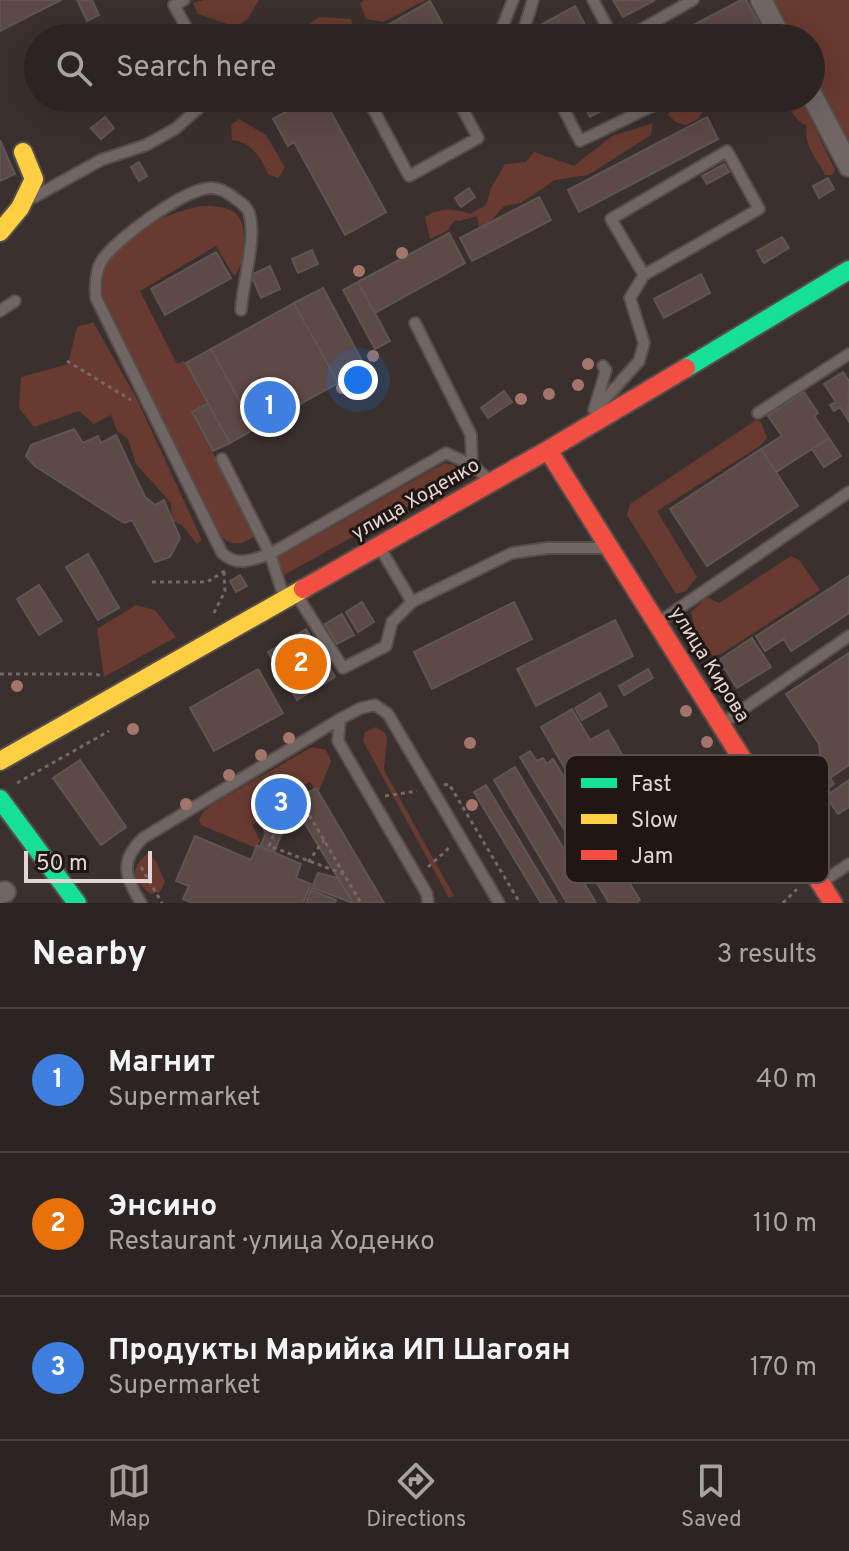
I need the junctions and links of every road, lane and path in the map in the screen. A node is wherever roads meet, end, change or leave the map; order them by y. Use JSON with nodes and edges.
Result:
{"nodes":[{"id":1,"x":184,"y":0,"type":"edge"},
{"id":2,"x":513,"y":0,"type":"edge"},
{"id":3,"x":533,"y":0,"type":"edge"},
{"id":4,"x":593,"y":0,"type":"edge"},
{"id":5,"x":693,"y":0,"type":"edge"},
{"id":6,"x":761,"y":0,"type":"edge"},
{"id":7,"x":184,"y":24,"type":"edge"},
{"id":8,"x":504,"y":24,"type":"edge"},
{"id":9,"x":526,"y":24,"type":"edge"},
{"id":10,"x":606,"y":24,"type":"edge"},
{"id":11,"x":651,"y":24,"type":"edge"},
{"id":12,"x":774,"y":24,"type":"edge"},
{"id":13,"x":194,"y":112,"type":"edge"},
{"id":14,"x":375,"y":112,"type":"edge"},
{"id":15,"x":464,"y":112,"type":"edge"},
{"id":16,"x":565,"y":112,"type":"edge"},
{"id":17,"x":631,"y":112,"type":"edge"},
{"id":18,"x":820,"y":112,"type":"edge"},
{"id":19,"x":23,"y":152,"type":"dead end"},
{"id":20,"x":849,"y":166,"type":"edge"},
{"id":21,"x":25,"y":202,"type":"junction"},
{"id":22,"x":0,"y":232,"type":"edge"},
{"id":23,"x":849,"y":270,"type":"edge"},
{"id":24,"x":644,"y":275,"type":"junction"},
{"id":25,"x":15,"y":301,"type":"dead end"},
{"id":26,"x":241,"y":310,"type":"dead end"},
{"id":27,"x":0,"y":311,"type":"edge"},
{"id":28,"x":415,"y":323,"type":"dead end"},
{"id":29,"x":849,"y":354,"type":"edge"},
{"id":30,"x":67,"y":361,"type":"dead end"},
{"id":31,"x":603,"y":366,"type":"dead end"},
{"id":32,"x":152,"y":413,"type":"junction"},
{"id":33,"x":758,"y":413,"type":"dead end"},
{"id":34,"x":590,"y":419,"type":"junction"},
{"id":35,"x":548,"y":450,"type":"junction"},
{"id":36,"x":222,"y":459,"type":"dead end"},
{"id":37,"x":472,"y":465,"type":"junction"},
{"id":38,"x":492,"y":482,"type":"junction"},
{"id":39,"x":849,"y":492,"type":"edge"},
{"id":40,"x":379,"y":546,"type":"junction"},
{"id":41,"x":610,"y":548,"type":"junction"},
{"id":42,"x":270,"y":554,"type":"junction"},
{"id":43,"x":231,"y":561,"type":"junction"},
{"id":44,"x":152,"y":582,"type":"dead end"},
{"id":45,"x":290,"y":596,"type":"junction"},
{"id":46,"x":412,"y":602,"type":"junction"},
{"id":47,"x":657,"y":624,"type":"junction"},
{"id":48,"x":849,"y":636,"type":"edge"},
{"id":49,"x":0,"y":674,"type":"edge"},
{"id":50,"x":94,"y":674,"type":"dead end"},
{"id":51,"x":340,"y":719,"type":"junction"},
{"id":52,"x":721,"y":724,"type":"junction"},
{"id":53,"x":109,"y":731,"type":"dead end"},
{"id":54,"x":315,"y":733,"type":"junction"},
{"id":55,"x":338,"y":741,"type":"junction"},
{"id":56,"x":740,"y":755,"type":"edge"},
{"id":57,"x":0,"y":761,"type":"edge"},
{"id":58,"x":14,"y":785,"type":"dead end"},
{"id":59,"x":0,"y":799,"type":"edge"},
{"id":60,"x":324,"y":840,"type":"junction"},
{"id":61,"x":131,"y":850,"type":"junction"},
{"id":62,"x":308,"y":862,"type":"junction"},
{"id":63,"x":849,"y":864,"type":"edge"},
{"id":64,"x":344,"y":874,"type":"junction"},
{"id":65,"x":829,"y":878,"type":"edge"},
{"id":66,"x":821,"y":883,"type":"edge"},
{"id":67,"x":797,"y":889,"type":"dead end"},
{"id":68,"x":77,"y":903,"type":"edge"},
{"id":69,"x":141,"y":903,"type":"edge"},
{"id":70,"x":162,"y":903,"type":"edge"},
{"id":71,"x":361,"y":903,"type":"edge"},
{"id":72,"x":428,"y":903,"type":"edge"},
{"id":73,"x":499,"y":903,"type":"edge"},
{"id":74,"x":783,"y":903,"type":"edge"},
{"id":75,"x":833,"y":903,"type":"edge"}],
"edges":[{"from":1,"to":7,"type":"lane"},
{"from":2,"to":8,"type":"lane"},
{"from":3,"to":9,"type":"lane"},
{"from":4,"to":10,"type":"lane"},
{"from":5,"to":11,"type":"lane"},
{"from":6,"to":12,"type":"street"},
{"from":13,"to":21,"type":"lane"},
{"from":14,"to":15,"type":"lane"},
{"from":16,"to":17,"type":"lane"},
{"from":18,"to":20,"type":"street"},
{"from":19,"to":21,"type":"street"},
{"from":21,"to":22,"type":"street"},
{"from":23,"to":34,"type":"street","name":"улица Ходенко"},
{"from":24,"to":24,"type":"lane"},
{"from":24,"to":34,"type":"lane"},
{"from":25,"to":27,"type":"lane"},
{"from":26,"to":32,"type":"lane"},
{"from":28,"to":37,"type":"lane"},
{"from":29,"to":33,"type":"lane"},
{"from":30,"to":32,"type":"path"},
{"from":31,"to":34,"type":"lane"},
{"from":32,"to":43,"type":"lane"},
{"from":34,"to":35,"type":"street","name":"улица Ходенко"},
{"from":35,"to":38,"type":"street","name":"улица Ходенко"},
{"from":35,"to":41,"type":"street","name":"улица Кирова"},
{"from":36,"to":42,"type":"lane"},
{"from":37,"to":38,"type":"lane"},
{"from":37,"to":42,"type":"lane"},
{"from":38,"to":40,"type":"street","name":"улица Ходенко"},
{"from":39,"to":47,"type":"lane"},
{"from":40,"to":45,"type":"street","name":"улица Ходенко"},
{"from":40,"to":46,"type":"lane"},
{"from":41,"to":46,"type":"lane"},
{"from":41,"to":47,"type":"street","name":"улица Кирова"},
{"from":42,"to":43,"type":"lane"},
{"from":42,"to":45,"type":"lane"},
{"from":43,"to":44,"type":"path"},
{"from":45,"to":46,"type":"lane"},
{"from":45,"to":57,"type":"street","name":"улица Ходенко"},
{"from":47,"to":52,"type":"street","name":"улица Кирова"},
{"from":48,"to":52,"type":"lane"},
{"from":49,"to":50,"type":"path"},
{"from":51,"to":54,"type":"lane"},
{"from":51,"to":55,"type":"lane"},
{"from":51,"to":73,"type":"lane"},
{"from":52,"to":56,"type":"street","name":"улица Кирова"},
{"from":53,"to":58,"type":"path"},
{"from":54,"to":55,"type":"lane"},
{"from":54,"to":61,"type":"lane"},
{"from":55,"to":72,"type":"lane"},
{"from":59,"to":68,"type":"street"},
{"from":60,"to":62,"type":"path"},
{"from":60,"to":62,"type":"path"},
{"from":60,"to":64,"type":"path"},
{"from":61,"to":69,"type":"lane"},
{"from":61,"to":70,"type":"path"},
{"from":62,"to":64,"type":"path"},
{"from":63,"to":65,"type":"lane"},
{"from":64,"to":71,"type":"path"},
{"from":66,"to":75,"type":"street","name":"улица Кирова"},
{"from":67,"to":74,"type":"path"}]}
